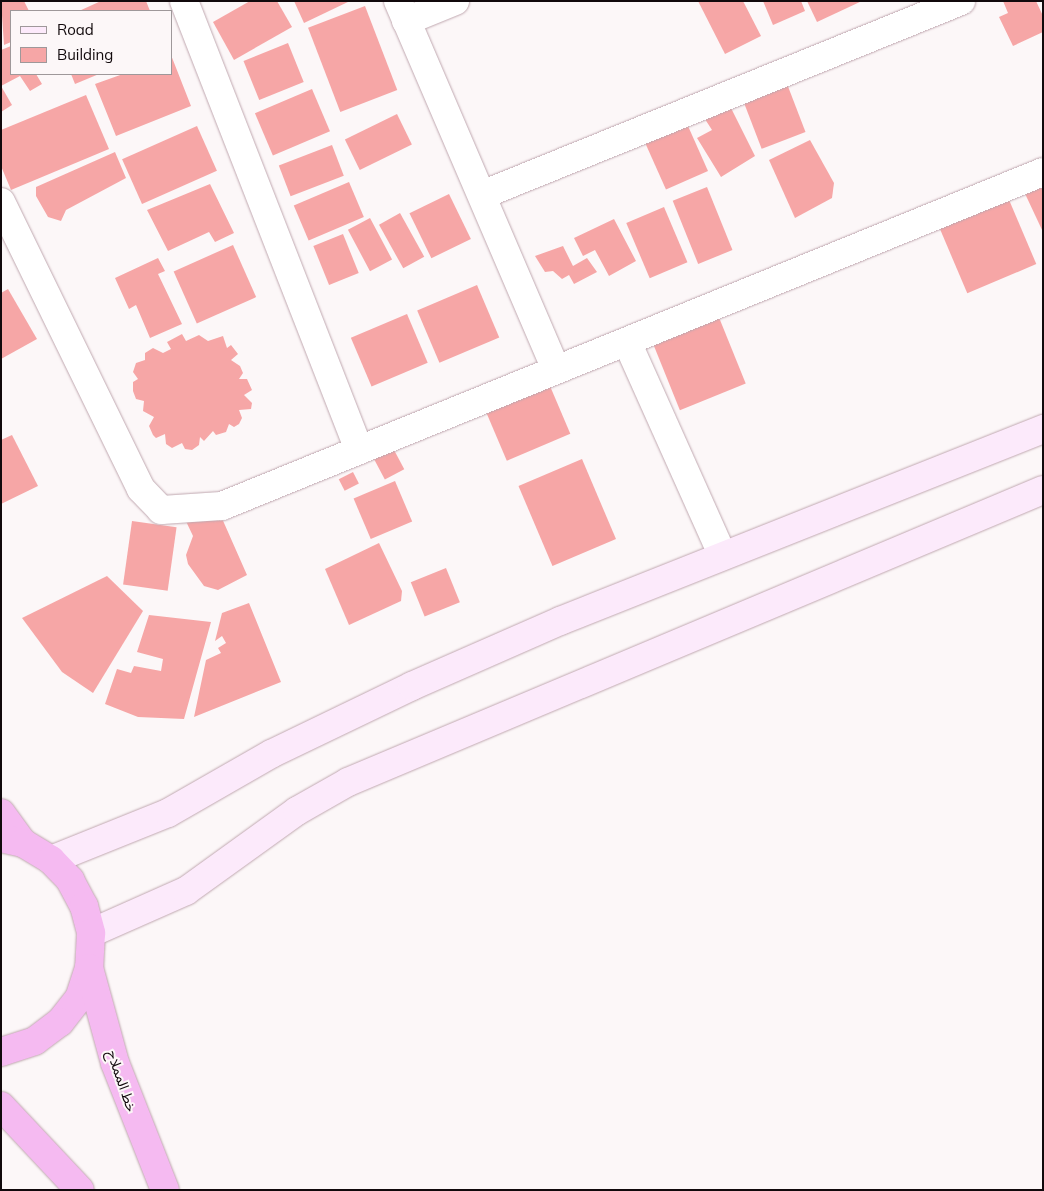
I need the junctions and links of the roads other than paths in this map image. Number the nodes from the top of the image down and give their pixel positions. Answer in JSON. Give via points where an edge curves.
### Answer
{"nodes":[{"id":1,"x":184,"y":1,"type":"edge"},
{"id":2,"x":455,"y":1,"type":"edge"},
{"id":3,"x":961,"y":1,"type":"edge"},
{"id":4,"x":402,"y":11,"type":"edge"},
{"id":5,"x":1043,"y":172,"type":"edge"},
{"id":6,"x":482,"y":195,"type":"junction"},
{"id":7,"x":1,"y":202,"type":"edge"},
{"id":8,"x":628,"y":344,"type":"junction"},
{"id":9,"x":556,"y":370,"type":"junction"},
{"id":10,"x":1043,"y":429,"type":"edge"},
{"id":11,"x":359,"y":450,"type":"junction"},
{"id":12,"x":1043,"y":490,"type":"edge"},
{"id":13,"x":723,"y":556,"type":"junction"},
{"id":14,"x":1,"y":813,"type":"edge"},
{"id":15,"x":12,"y":841,"type":"edge"},
{"id":16,"x":50,"y":860,"type":"junction"},
{"id":17,"x":91,"y":933,"type":"junction"},
{"id":18,"x":89,"y":968,"type":"junction"},
{"id":19,"x":1,"y":1052,"type":"edge"},
{"id":20,"x":1,"y":1106,"type":"edge"},
{"id":21,"x":80,"y":1190,"type":"edge"},
{"id":22,"x":165,"y":1190,"type":"edge"}],
"edges":[{"from":1,"to":11,"type":"street"},
{"from":2,"to":4,"type":"street"},
{"from":3,"to":6,"type":"street"},
{"from":4,"to":6,"type":"street"},
{"from":5,"to":8,"type":"street"},
{"from":6,"to":9,"type":"street"},
{"from":7,"to":11,"type":"street","via":[[141,489],[161,510],[222,506]]},
{"from":8,"to":9,"type":"street"},
{"from":8,"to":13,"type":"street"},
{"from":9,"to":11,"type":"street"},
{"from":10,"to":13,"type":"main road"},
{"from":12,"to":17,"type":"main road","via":[[746,612],[348,782],[297,811],[186,891]]},
{"from":13,"to":16,"type":"main road","via":[[412,686],[271,754],[168,814]]},
{"from":14,"to":15,"type":"highway"},
{"from":15,"to":16,"type":"highway"},
{"from":16,"to":17,"type":"highway","via":[[70,880],[84,906]]},
{"from":17,"to":18,"type":"highway"},
{"from":18,"to":19,"type":"highway","via":[[79,998],[60,1022],[35,1041]]},
{"from":18,"to":22,"type":"highway","name":"خط المملاح","via":[[115,1063],[155,1173]]},
{"from":20,"to":21,"type":"highway"}]}
